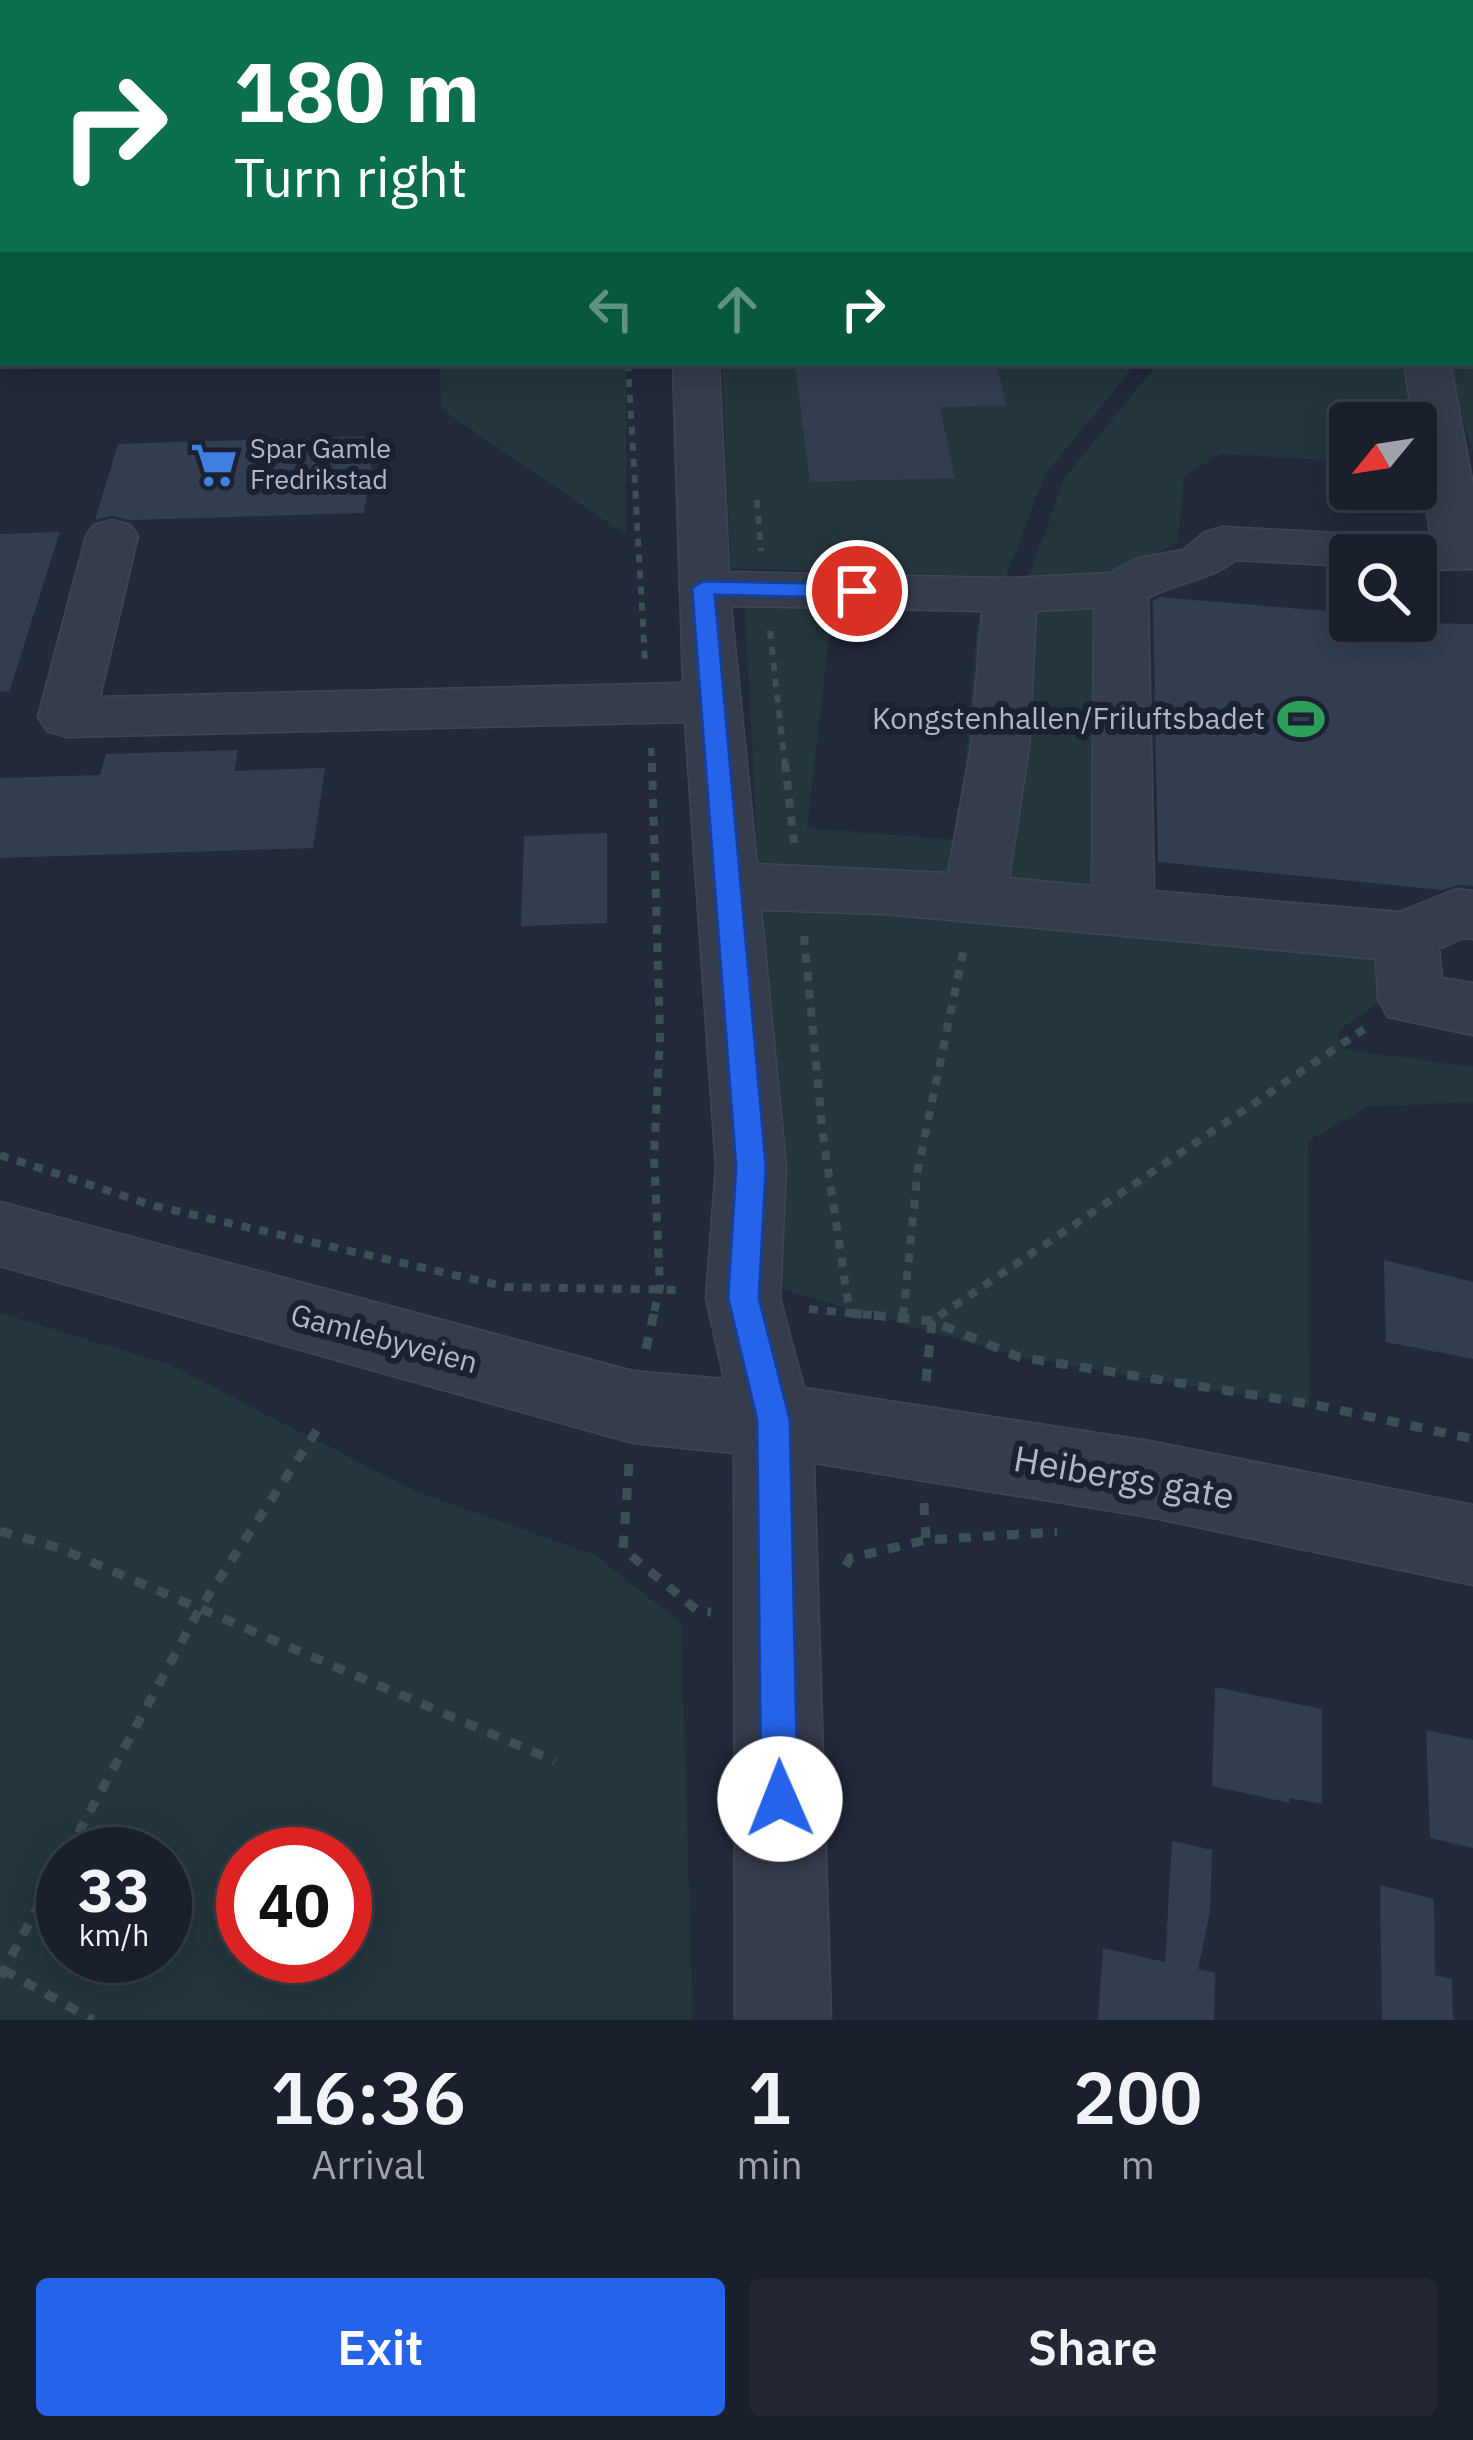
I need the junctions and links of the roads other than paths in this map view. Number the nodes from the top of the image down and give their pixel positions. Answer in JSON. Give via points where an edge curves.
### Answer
{"nodes":[{"id":1,"x":696,"y":366,"type":"edge"},
{"id":2,"x":1428,"y":366,"type":"edge"},
{"id":3,"x":112,"y":536,"type":"dead end"},
{"id":4,"x":703,"y":588,"type":"junction"},
{"id":5,"x":1120,"y":590,"type":"junction"},
{"id":6,"x":1010,"y":595,"type":"junction"},
{"id":7,"x":712,"y":701,"type":"junction"},
{"id":8,"x":730,"y":886,"type":"junction"},
{"id":9,"x":974,"y":900,"type":"junction"},
{"id":10,"x":1473,"y":915,"type":"edge"},
{"id":11,"x":1123,"y":916,"type":"junction"},
{"id":12,"x":1430,"y":982,"type":"edge"},
{"id":13,"x":0,"y":1234,"type":"edge"},
{"id":14,"x":773,"y":1420,"type":"junction"},
{"id":15,"x":1473,"y":1545,"type":"edge"},
{"id":16,"x":783,"y":2020,"type":"edge"}],
"edges":[{"from":1,"to":4,"type":"street"},
{"from":2,"to":5,"type":"street","via":[[1460,556],[1223,543],[1198,564],[1157,570]]},
{"from":3,"to":7,"type":"street","via":[[67,717]]},
{"from":4,"to":6,"type":"street"},
{"from":4,"to":7,"type":"street"},
{"from":5,"to":6,"type":"street"},
{"from":5,"to":11,"type":"street"},
{"from":6,"to":9,"type":"street","via":[[1000,747]]},
{"from":7,"to":8,"type":"street"},
{"from":8,"to":9,"type":"street"},
{"from":8,"to":14,"type":"street","via":[[751,1167],[743,1298]]},
{"from":9,"to":11,"type":"street"},
{"from":10,"to":12,"type":"street","via":[[1457,914]]},
{"from":11,"to":12,"type":"street"},
{"from":13,"to":14,"type":"street","name":"Gamlebyveien","via":[[633,1407]]},
{"from":14,"to":15,"type":"street","name":"Heibergs gate","via":[[1149,1479]]},
{"from":14,"to":16,"type":"street"}]}
